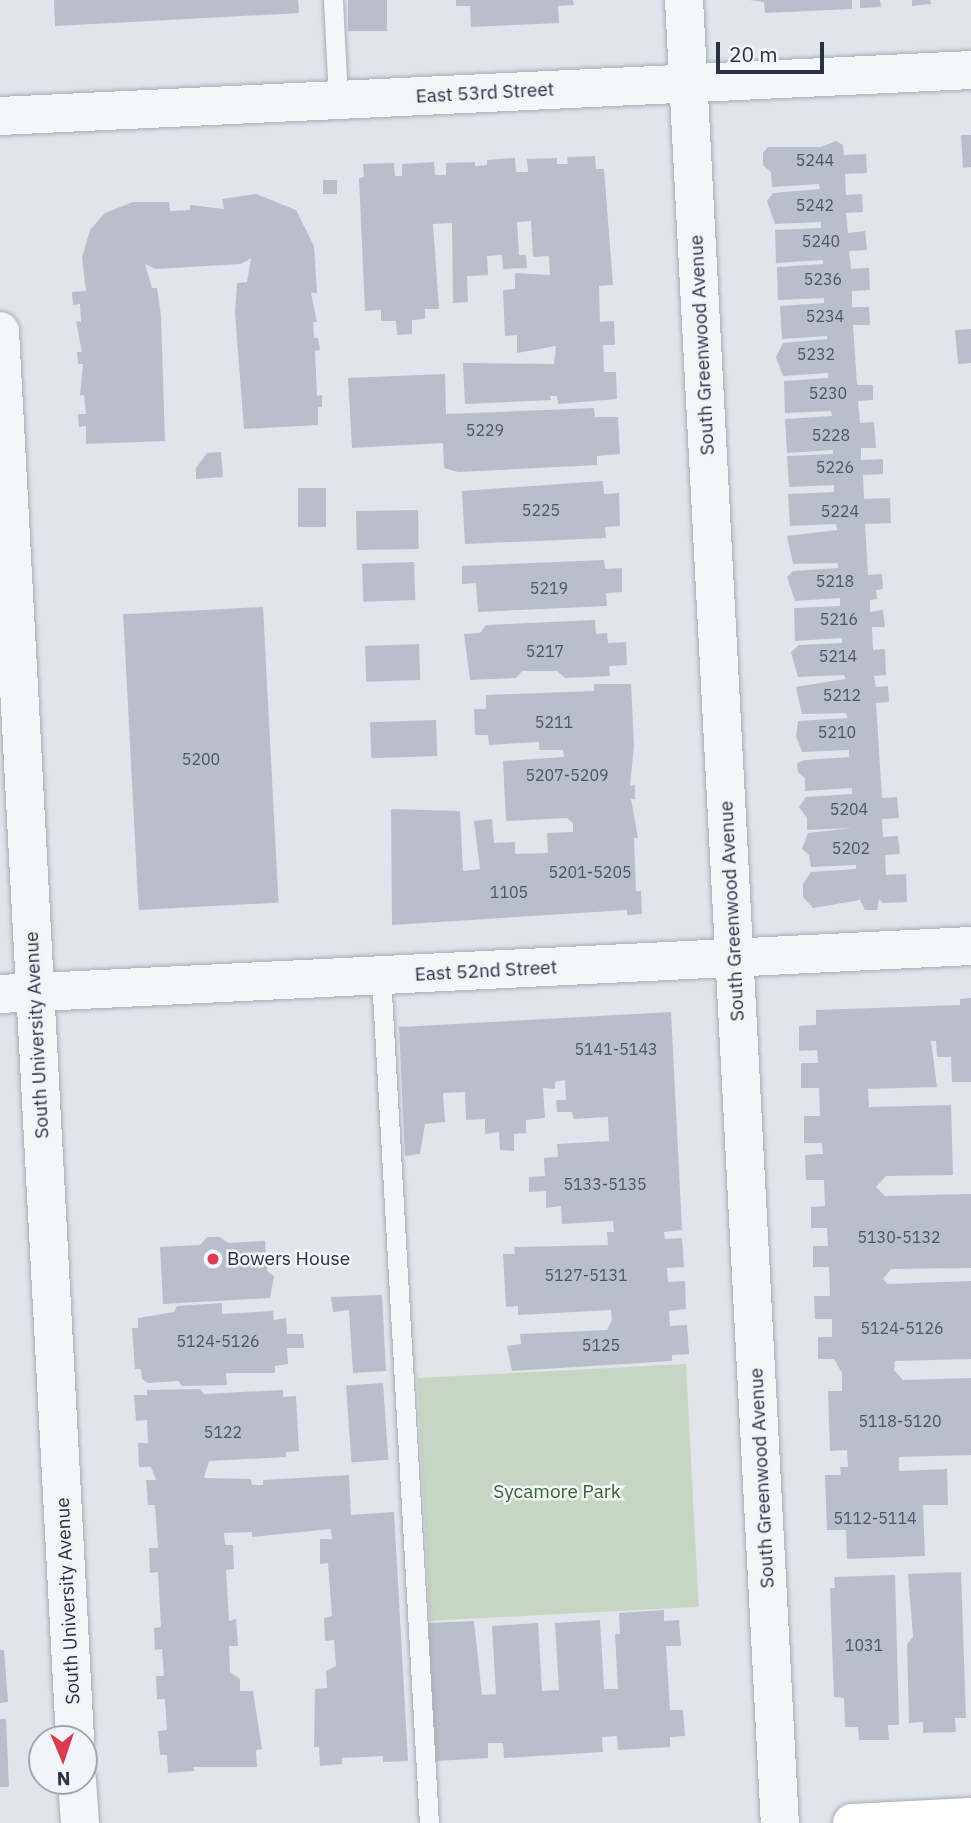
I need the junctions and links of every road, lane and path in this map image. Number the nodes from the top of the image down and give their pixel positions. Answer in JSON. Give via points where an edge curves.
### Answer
{"nodes":[{"id":1,"x":333,"y":0,"type":"edge"},
{"id":2,"x":684,"y":0,"type":"edge"},
{"id":3,"x":971,"y":70,"type":"edge"},
{"id":4,"x":688,"y":83,"type":"junction"},
{"id":5,"x":338,"y":100,"type":"junction"},
{"id":6,"x":0,"y":116,"type":"edge"},
{"id":7,"x":0,"y":331,"type":"edge"},
{"id":8,"x":971,"y":946,"type":"edge"},
{"id":9,"x":735,"y":958,"type":"junction"},
{"id":10,"x":381,"y":976,"type":"junction"},
{"id":11,"x":17,"y":994,"type":"edge"},
{"id":12,"x":74,"y":1725,"type":"edge"},
{"id":13,"x":79,"y":1795,"type":"edge"},
{"id":14,"x":971,"y":1817,"type":"edge"},
{"id":15,"x":80,"y":1823,"type":"edge"},
{"id":16,"x":429,"y":1823,"type":"edge"},
{"id":17,"x":780,"y":1823,"type":"edge"},
{"id":18,"x":852,"y":1823,"type":"edge"}],
"edges":[{"from":1,"to":5,"type":"lane"},
{"from":2,"to":4,"type":"street","name":"South Greenwood Avenue"},
{"from":3,"to":4,"type":"street","name":"East 53rd Street"},
{"from":4,"to":5,"type":"street","name":"East 53rd Street"},
{"from":4,"to":9,"type":"street","name":"South Greenwood Avenue"},
{"from":5,"to":6,"type":"street","name":"East 53rd Street"},
{"from":7,"to":11,"type":"street","name":"South University Avenue"},
{"from":8,"to":9,"type":"street","name":"East 52nd Street"},
{"from":9,"to":10,"type":"street","name":"East 52nd Street"},
{"from":9,"to":17,"type":"street","name":"South Greenwood Avenue"},
{"from":10,"to":11,"type":"street","name":"East 52nd Street"},
{"from":10,"to":16,"type":"lane"},
{"from":11,"to":12,"type":"street","name":"South University Avenue"},
{"from":13,"to":15,"type":"street"},
{"from":14,"to":18,"type":"main road"}]}
